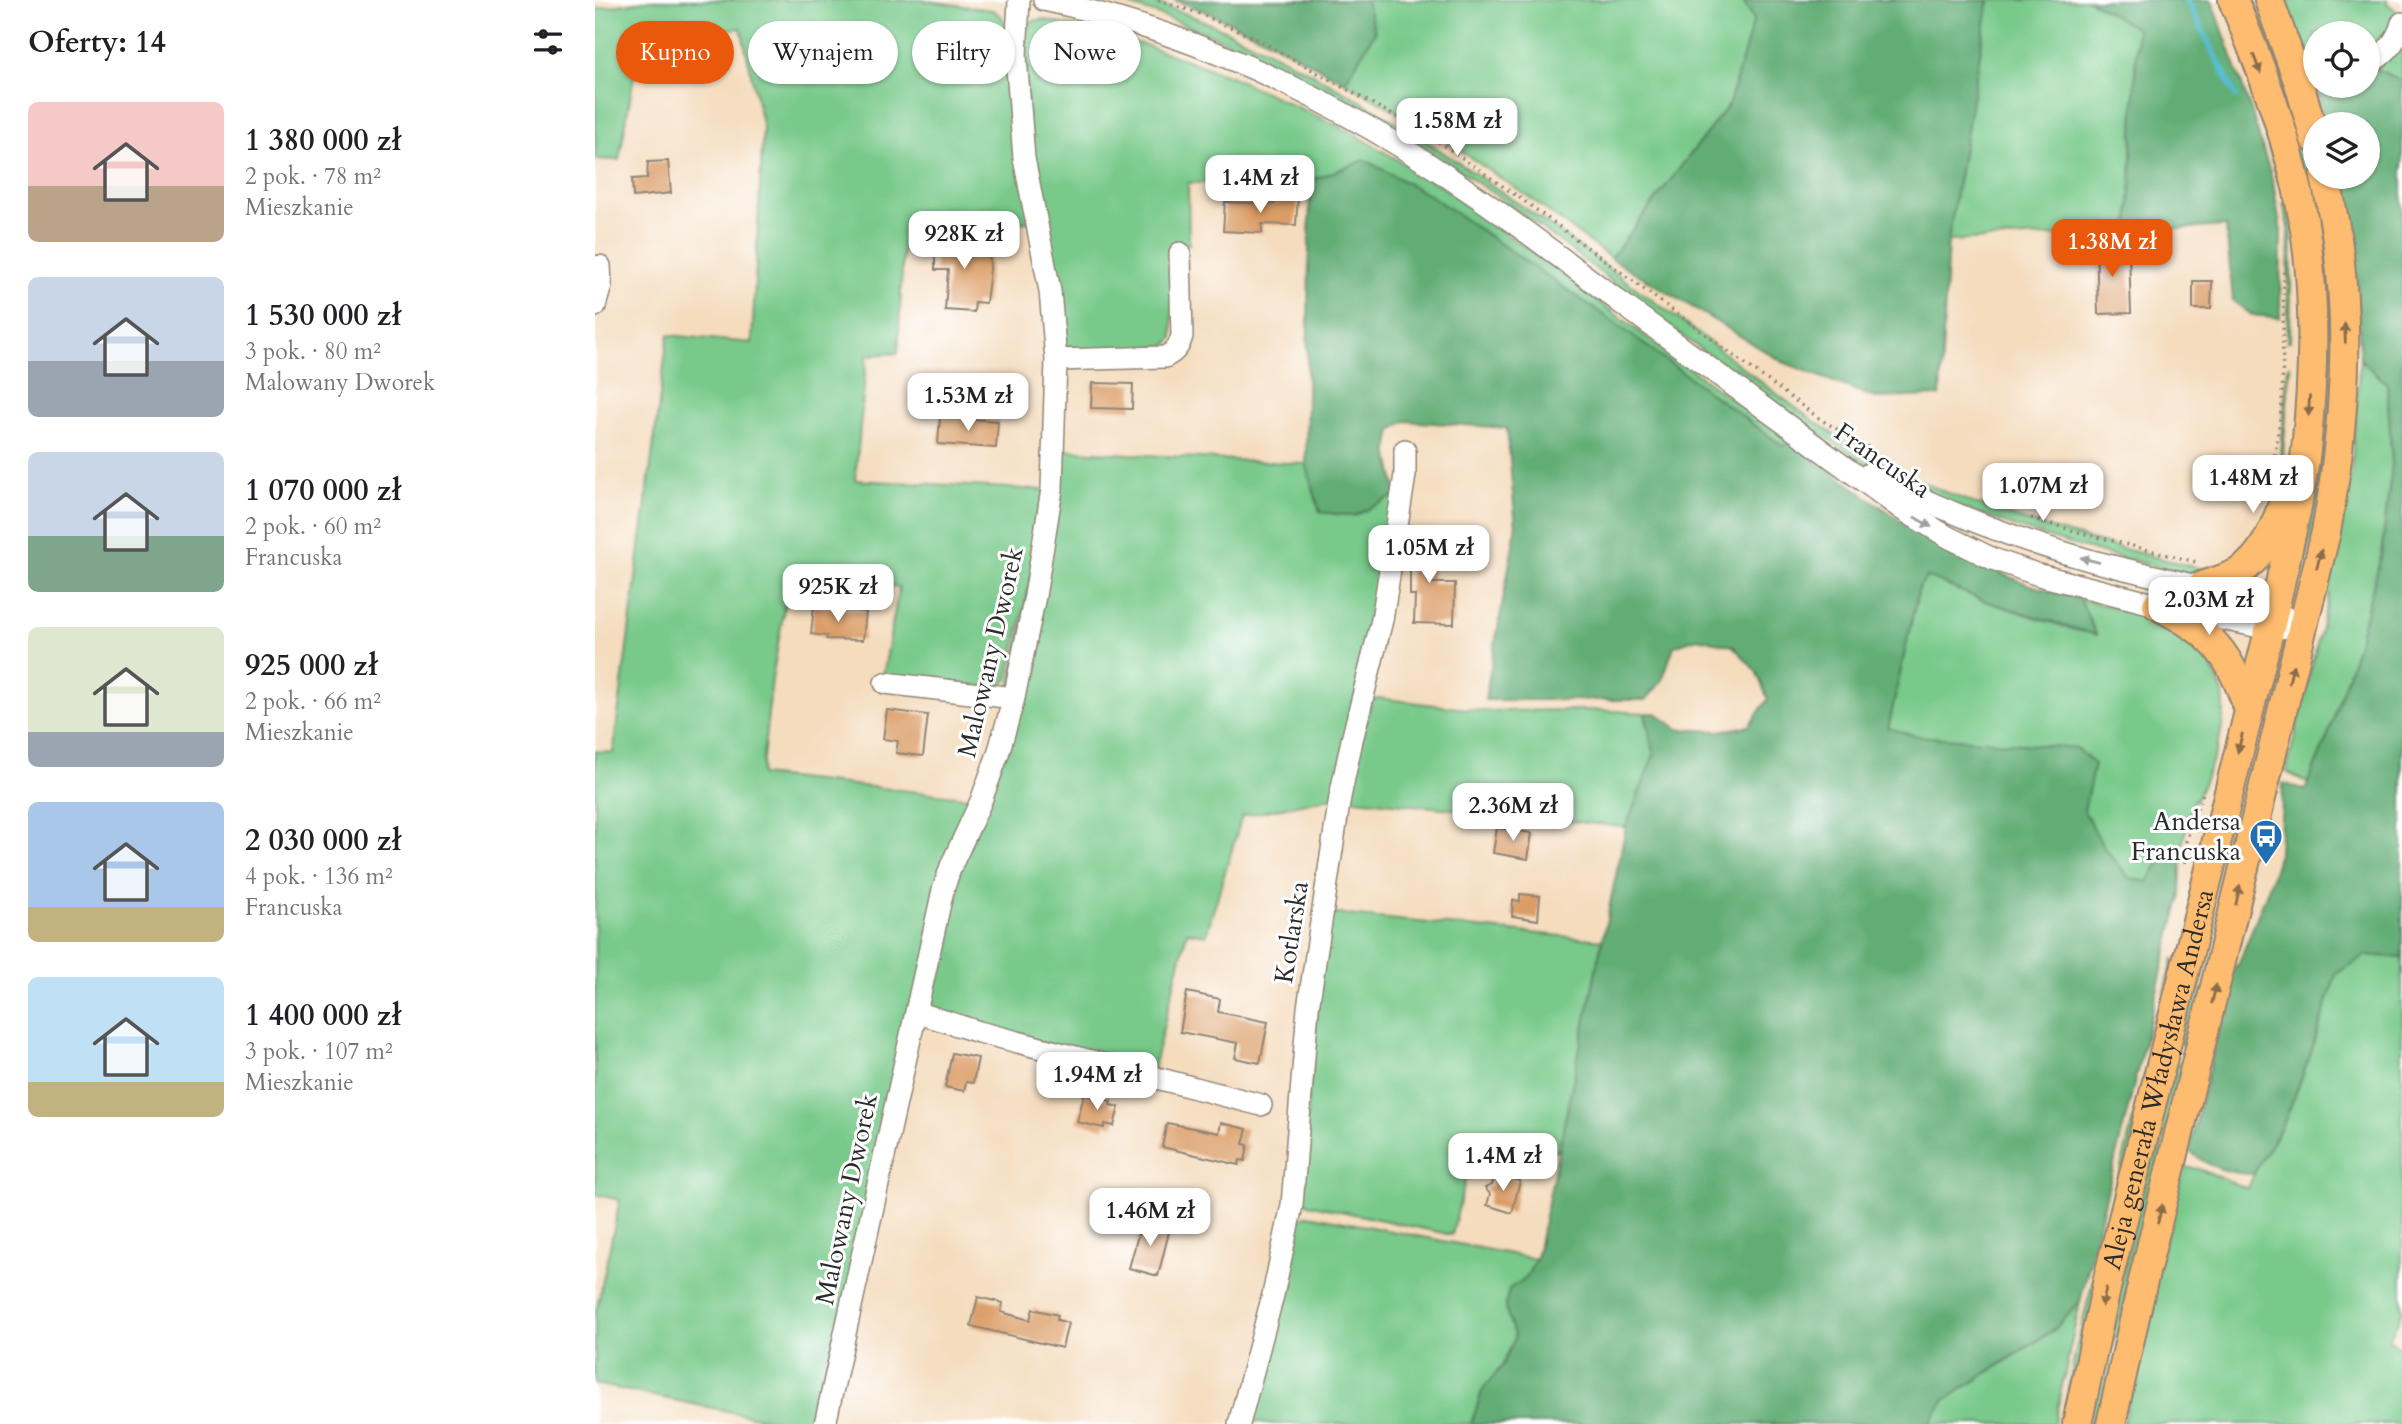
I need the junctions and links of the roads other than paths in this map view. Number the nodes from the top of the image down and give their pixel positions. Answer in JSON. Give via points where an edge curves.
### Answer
{"nodes":[{"id":1,"x":1019,"y":0,"type":"edge"},
{"id":2,"x":1044,"y":0,"type":"edge"},
{"id":3,"x":2232,"y":0,"type":"edge"},
{"id":4,"x":2269,"y":0,"type":"edge"},
{"id":5,"x":2402,"y":23,"type":"edge"},
{"id":6,"x":2380,"y":56,"type":"edge"},
{"id":7,"x":2303,"y":72,"type":"edge"},
{"id":8,"x":2328,"y":189,"type":"edge"},
{"id":9,"x":1180,"y":253,"type":"dead end"},
{"id":10,"x":600,"y":265,"type":"dead end"},
{"id":11,"x":595,"y":306,"type":"edge"},
{"id":12,"x":1056,"y":360,"type":"junction"},
{"id":13,"x":1807,"y":440,"type":"junction"},
{"id":14,"x":1405,"y":450,"type":"dead end"},
{"id":15,"x":2306,"y":451,"type":"junction"},
{"id":16,"x":2199,"y":574,"type":"junction"},
{"id":17,"x":2157,"y":605,"type":"junction"},
{"id":18,"x":2271,"y":620,"type":"junction"},
{"id":19,"x":2303,"y":625,"type":"junction"},
{"id":20,"x":885,"y":683,"type":"dead end"},
{"id":21,"x":1014,"y":698,"type":"junction"},
{"id":22,"x":2249,"y":710,"type":"junction"},
{"id":23,"x":916,"y":1012,"type":"junction"},
{"id":24,"x":2165,"y":1049,"type":"junction"},
{"id":25,"x":2198,"y":1058,"type":"junction"},
{"id":26,"x":1261,"y":1105,"type":"dead end"},
{"id":27,"x":825,"y":1424,"type":"edge"},
{"id":28,"x":1239,"y":1424,"type":"edge"},
{"id":29,"x":2077,"y":1424,"type":"edge"},
{"id":30,"x":2111,"y":1424,"type":"edge"}],
"edges":[{"from":1,"to":12,"type":"street","name":"Malowany Dworek","via":[[1016,56],[1024,158],[1050,291]]},
{"from":2,"to":13,"type":"street","name":"Francuska","via":[[1165,33],[1252,68],[1360,123],[1476,196]]},
{"from":3,"to":15,"type":"main road","name":"Aleja generała Władysława Andersa","one_way":true,"via":[[2273,106],[2303,216],[2312,320]]},
{"from":4,"to":7,"type":"main road"},
{"from":5,"to":6,"type":"street","via":[[2395,40]]},
{"from":19,"to":8,"type":"main road","name":"Aleja generała Władysława Andersa","one_way":true,"via":[[2335,484],[2346,362],[2344,287]]},
{"from":9,"to":12,"type":"street","via":[[1182,336],[1172,353]]},
{"from":10,"to":11,"type":"street"},
{"from":12,"to":21,"type":"street","name":"Malowany Dworek","via":[[1052,489]]},
{"from":16,"to":13,"type":"street","name":"Francuska","one_way":true,"via":[[2089,560],[1996,530],[1899,488]]},
{"from":13,"to":17,"type":"street","name":"Francuska","one_way":true,"via":[[1903,510],[1993,559]]},
{"from":14,"to":28,"type":"street","name":"Kotlarska","via":[[1382,620],[1340,797],[1308,1008],[1292,1205]]},
{"from":15,"to":16,"type":"main road","via":[[2263,549],[2239,572]]},
{"from":15,"to":18,"type":"main road","name":"Aleja generała Władysława Andersa"},
{"from":16,"to":18,"type":"street","name":"Francuska"},
{"from":17,"to":18,"type":"street","name":"Francuska"},
{"from":17,"to":22,"type":"main road","via":[[2187,620],[2219,646]]},
{"from":18,"to":19,"type":"street","name":"Francuska"},
{"from":18,"to":22,"type":"main road","name":"Aleja generała Władysława Andersa"},
{"from":25,"to":19,"type":"main road","name":"Aleja generała Władysława Andersa","one_way":true},
{"from":20,"to":21,"type":"street"},
{"from":21,"to":23,"type":"street","name":"Malowany Dworek","via":[[981,801],[943,890]]},
{"from":22,"to":24,"type":"main road","name":"Aleja generała Władysława Andersa","one_way":true},
{"from":23,"to":26,"type":"street"},
{"from":23,"to":27,"type":"street","name":"Malowany Dworek"},
{"from":24,"to":25,"type":"main road"},
{"from":24,"to":29,"type":"main road","name":"Aleja generała Władysława Andersa","one_way":true},
{"from":30,"to":25,"type":"main road","name":"Aleja generała Władysława Andersa","one_way":true}]}
